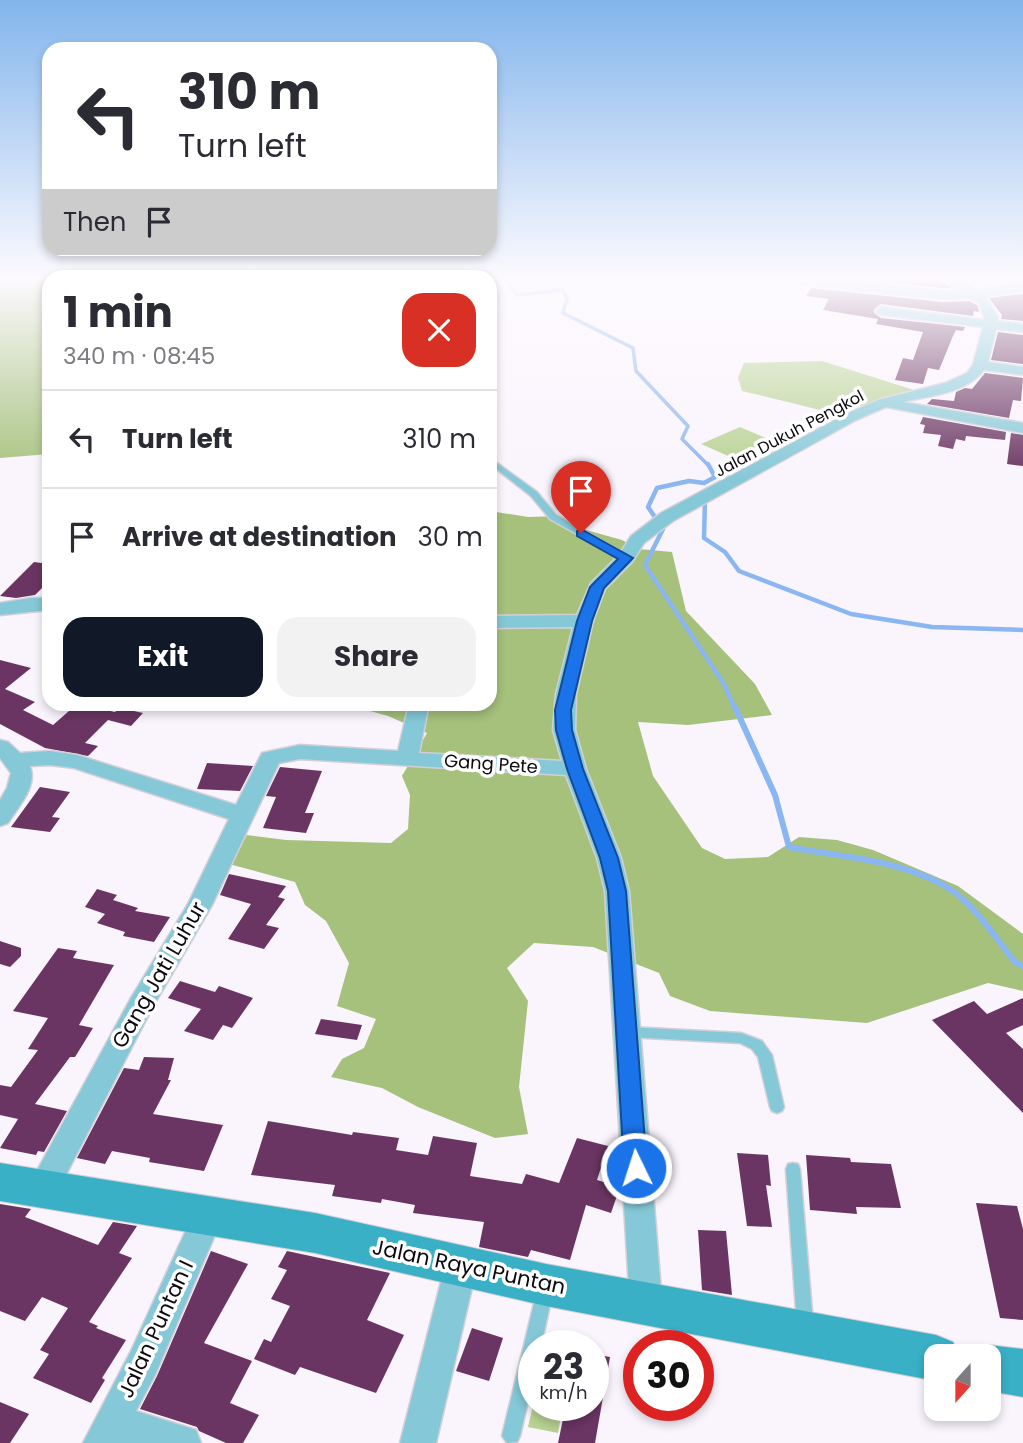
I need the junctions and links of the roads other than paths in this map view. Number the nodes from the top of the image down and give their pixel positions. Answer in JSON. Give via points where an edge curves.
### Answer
{"nodes":[{"id":1,"x":985,"y":345,"type":"edge"},
{"id":2,"x":980,"y":365,"type":"junction"},
{"id":3,"x":1023,"y":371,"type":"edge"},
{"id":4,"x":883,"y":403,"type":"junction"},
{"id":5,"x":1023,"y":428,"type":"edge"},
{"id":6,"x":497,"y":465,"type":"edge"},
{"id":7,"x":626,"y":558,"type":"junction"},
{"id":8,"x":42,"y":604,"type":"edge"},
{"id":9,"x":0,"y":610,"type":"edge"},
{"id":10,"x":584,"y":621,"type":"junction"},
{"id":11,"x":497,"y":622,"type":"edge"},
{"id":12,"x":417,"y":711,"type":"edge"},
{"id":13,"x":8,"y":753,"type":"edge"},
{"id":14,"x":270,"y":758,"type":"joint"},
{"id":15,"x":407,"y":758,"type":"junction"},
{"id":16,"x":575,"y":769,"type":"junction"},
{"id":17,"x":243,"y":816,"type":"junction"},
{"id":18,"x":0,"y":818,"type":"edge"},
{"id":19,"x":626,"y":1032,"type":"junction"},
{"id":20,"x":777,"y":1107,"type":"dead end"},
{"id":21,"x":793,"y":1169,"type":"dead end"},
{"id":22,"x":0,"y":1182,"type":"edge"},
{"id":23,"x":43,"y":1189,"type":"junction"},
{"id":24,"x":209,"y":1214,"type":"junction"},
{"id":25,"x":461,"y":1266,"type":"junction"},
{"id":26,"x":546,"y":1285,"type":"junction"},
{"id":27,"x":646,"y":1304,"type":"junction"},
{"id":28,"x":806,"y":1334,"type":"junction"},
{"id":29,"x":924,"y":1356,"type":"edge"},
{"id":30,"x":1001,"y":1370,"type":"edge"},
{"id":31,"x":1023,"y":1373,"type":"edge"},
{"id":32,"x":106,"y":1432,"type":"edge"},
{"id":33,"x":511,"y":1436,"type":"dead end"},
{"id":34,"x":183,"y":1443,"type":"edge"},
{"id":35,"x":418,"y":1443,"type":"edge"}],
"edges":[{"from":1,"to":2,"type":"street"},
{"from":2,"to":3,"type":"street"},
{"from":2,"to":4,"type":"street","name":"Jalan Dukuh Pengkol","via":[[960,383]]},
{"from":4,"to":5,"type":"street"},
{"from":4,"to":7,"type":"street","name":"Jalan Dukuh Pengkol","via":[[661,522],[638,540]]},
{"from":6,"to":7,"type":"lane","via":[[534,494],[553,517]]},
{"from":7,"to":10,"type":"street","name":"Jalan Dukuh Pengkol","via":[[597,587]]},
{"from":8,"to":9,"type":"street"},
{"from":10,"to":11,"type":"street"},
{"from":10,"to":16,"type":"street","name":"Jalan Dukuh Pengkol","via":[[563,710]]},
{"from":12,"to":15,"type":"street"},
{"from":13,"to":17,"type":"street","via":[[77,762]]},
{"from":13,"to":18,"type":"street","via":[[22,768],[23,777]]},
{"from":14,"to":15,"type":"street","name":"Gang Pete","via":[[300,752]]},
{"from":14,"to":17,"type":"street","name":"Gang Jati Luhur"},
{"from":15,"to":16,"type":"street","name":"Gang Pete"},
{"from":16,"to":19,"type":"street","name":"Jalan Dukuh Pengkol","via":[[617,891]]},
{"from":17,"to":23,"type":"street","name":"Gang Jati Luhur","via":[[200,905],[140,1005]]},
{"from":19,"to":20,"type":"lane","via":[[741,1038],[757,1045],[765,1055]]},
{"from":19,"to":27,"type":"street","name":"Jalan Dukuh Pengkol"},
{"from":21,"to":28,"type":"lane"},
{"from":22,"to":23,"type":"main road","name":"Jalan Raya Puntan"},
{"from":23,"to":24,"type":"main road","name":"Jalan Raya Puntan"},
{"from":24,"to":25,"type":"main road","name":"Jalan Raya Puntan"},
{"from":24,"to":32,"type":"street","name":"Jalan Puntan I","via":[[143,1363]]},
{"from":25,"to":26,"type":"main road","name":"Jalan Raya Puntan"},
{"from":25,"to":35,"type":"street"},
{"from":26,"to":27,"type":"main road","name":"Jalan Raya Puntan"},
{"from":26,"to":33,"type":"lane"},
{"from":27,"to":28,"type":"main road","name":"Jalan Raya Puntan"},
{"from":28,"to":29,"type":"main road","name":"Jalan Raya Puntan"},
{"from":30,"to":31,"type":"main road"},
{"from":32,"to":34,"type":"street"}]}
